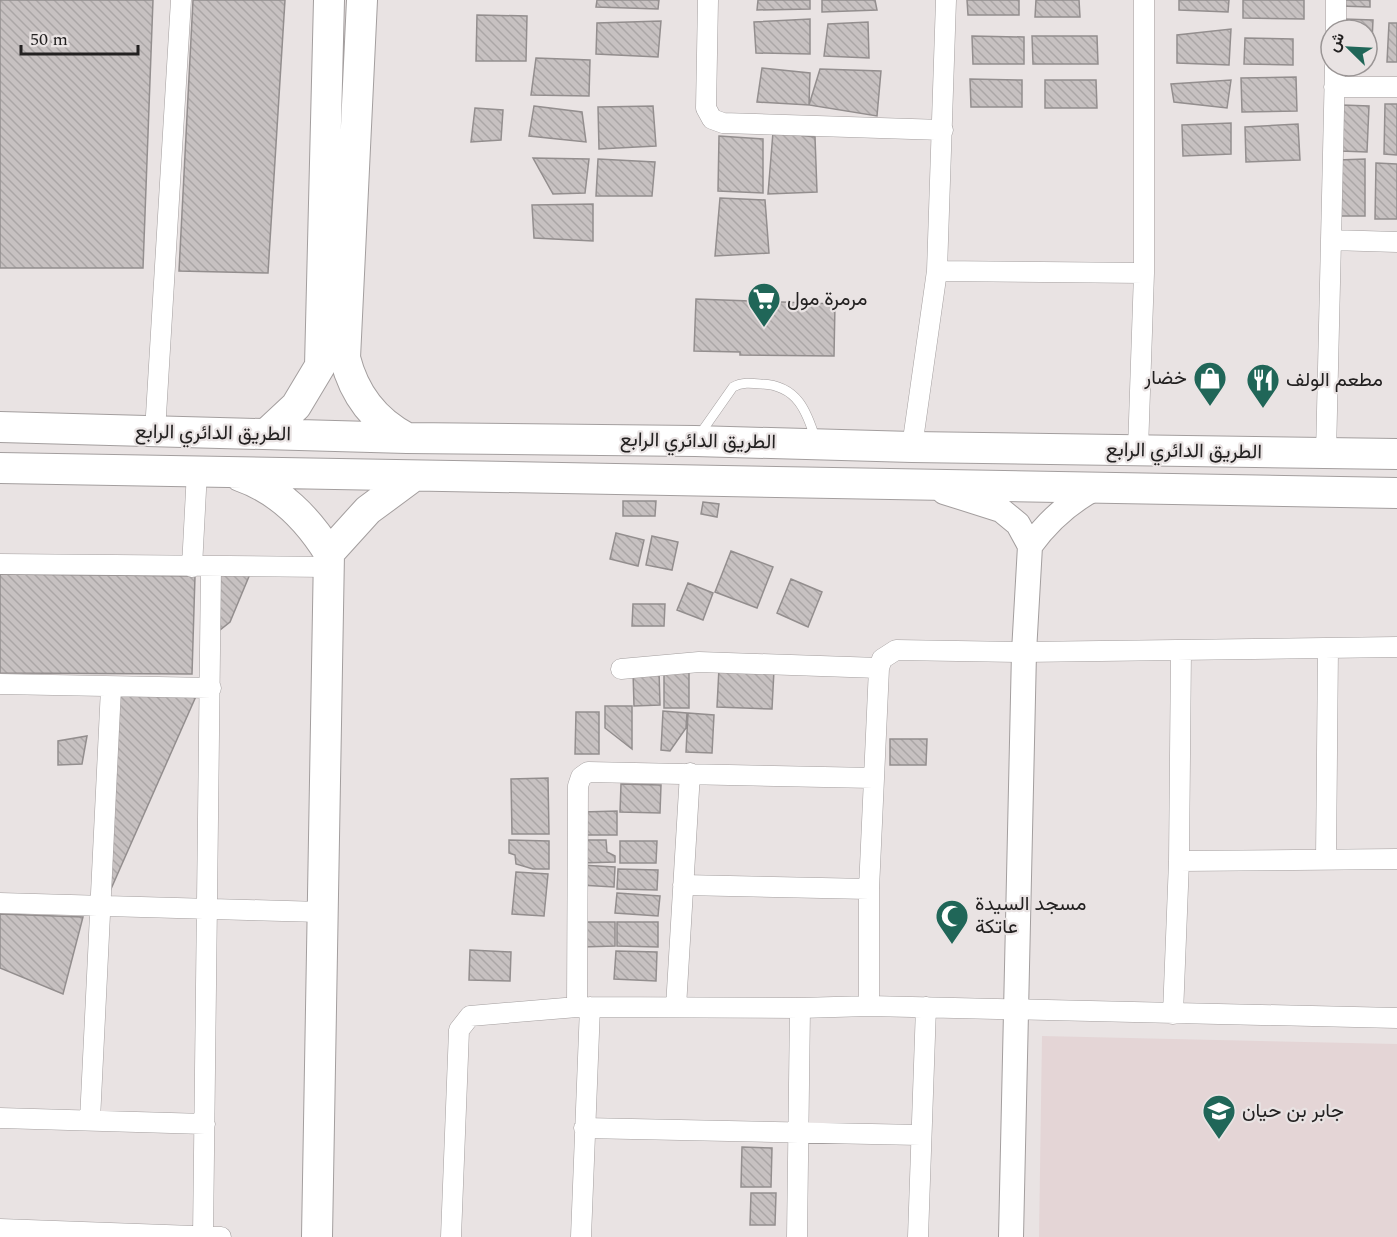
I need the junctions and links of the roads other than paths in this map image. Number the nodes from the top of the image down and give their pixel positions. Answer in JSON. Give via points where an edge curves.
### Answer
{"nodes":[{"id":1,"x":181,"y":0,"type":"edge"},
{"id":2,"x":329,"y":0,"type":"edge"},
{"id":3,"x":362,"y":0,"type":"edge"},
{"id":4,"x":708,"y":0,"type":"edge"},
{"id":5,"x":946,"y":0,"type":"edge"},
{"id":6,"x":1144,"y":0,"type":"edge"},
{"id":7,"x":1336,"y":0,"type":"edge"},
{"id":8,"x":1336,"y":18,"type":"edge"},
{"id":9,"x":1334,"y":78,"type":"edge"},
{"id":10,"x":1334,"y":87,"type":"junction"},
{"id":11,"x":1397,"y":87,"type":"edge"},
{"id":12,"x":943,"y":130,"type":"junction"},
{"id":13,"x":1331,"y":240,"type":"junction"},
{"id":14,"x":1397,"y":242,"type":"edge"},
{"id":15,"x":937,"y":271,"type":"junction"},
{"id":16,"x":1144,"y":273,"type":"junction"},
{"id":17,"x":0,"y":427,"type":"edge"},
{"id":18,"x":155,"y":432,"type":"junction"},
{"id":19,"x":266,"y":434,"type":"junction"},
{"id":20,"x":407,"y":438,"type":"junction"},
{"id":21,"x":695,"y":441,"type":"junction"},
{"id":22,"x":816,"y":444,"type":"junction"},
{"id":23,"x":912,"y":447,"type":"junction"},
{"id":24,"x":1129,"y":450,"type":"junction"},
{"id":25,"x":1213,"y":451,"type":"junction"},
{"id":26,"x":1326,"y":454,"type":"junction"},
{"id":27,"x":1397,"y":454,"type":"edge"},
{"id":28,"x":0,"y":468,"type":"edge"},
{"id":29,"x":197,"y":471,"type":"junction"},
{"id":30,"x":226,"y":471,"type":"junction"},
{"id":31,"x":414,"y":476,"type":"junction"},
{"id":32,"x":923,"y":486,"type":"junction"},
{"id":33,"x":1108,"y":490,"type":"junction"},
{"id":34,"x":1211,"y":491,"type":"junction"},
{"id":35,"x":1397,"y":493,"type":"edge"},
{"id":36,"x":1030,"y":546,"type":"junction"},
{"id":37,"x":329,"y":560,"type":"junction"},
{"id":38,"x":0,"y":564,"type":"edge"},
{"id":39,"x":202,"y":567,"type":"junction"},
{"id":40,"x":1397,"y":646,"type":"edge"},
{"id":41,"x":1328,"y":648,"type":"junction"},
{"id":42,"x":1180,"y":650,"type":"junction"},
{"id":43,"x":1024,"y":652,"type":"junction"},
{"id":44,"x":879,"y":668,"type":"junction"},
{"id":45,"x":621,"y":669,"type":"dead end"},
{"id":46,"x":0,"y":684,"type":"edge"},
{"id":47,"x":111,"y":688,"type":"junction"},
{"id":48,"x":212,"y":688,"type":"junction"},
{"id":49,"x":690,"y":773,"type":"junction"},
{"id":50,"x":873,"y":778,"type":"junction"},
{"id":51,"x":1326,"y":859,"type":"junction"},
{"id":52,"x":1397,"y":859,"type":"edge"},
{"id":53,"x":1179,"y":861,"type":"junction"},
{"id":54,"x":683,"y":885,"type":"junction"},
{"id":55,"x":869,"y":889,"type":"junction"},
{"id":56,"x":0,"y":903,"type":"edge"},
{"id":57,"x":100,"y":907,"type":"junction"},
{"id":58,"x":208,"y":909,"type":"junction"},
{"id":59,"x":321,"y":912,"type":"junction"},
{"id":60,"x":676,"y":1006,"type":"junction"},
{"id":61,"x":869,"y":1006,"type":"junction"},
{"id":62,"x":583,"y":1007,"type":"junction"},
{"id":63,"x":926,"y":1007,"type":"junction"},
{"id":64,"x":800,"y":1008,"type":"junction"},
{"id":65,"x":1016,"y":1009,"type":"junction"},
{"id":66,"x":1173,"y":1014,"type":"junction"},
{"id":67,"x":1397,"y":1018,"type":"edge"},
{"id":68,"x":0,"y":1118,"type":"edge"},
{"id":69,"x":90,"y":1120,"type":"junction"},
{"id":70,"x":205,"y":1124,"type":"junction"},
{"id":71,"x":584,"y":1128,"type":"junction"},
{"id":72,"x":799,"y":1133,"type":"junction"},
{"id":73,"x":920,"y":1135,"type":"junction"},
{"id":74,"x":0,"y":1229,"type":"edge"},
{"id":75,"x":203,"y":1237,"type":"edge"},
{"id":76,"x":221,"y":1237,"type":"edge"},
{"id":77,"x":317,"y":1237,"type":"edge"},
{"id":78,"x":451,"y":1237,"type":"edge"},
{"id":79,"x":581,"y":1237,"type":"edge"},
{"id":80,"x":797,"y":1237,"type":"edge"},
{"id":81,"x":918,"y":1237,"type":"edge"},
{"id":82,"x":1011,"y":1237,"type":"edge"}],
"edges":[{"from":1,"to":18,"type":"street"},
{"from":2,"to":19,"type":"main road","via":[[320,366],[296,406]]},
{"from":3,"to":20,"type":"main road","via":[[345,358],[352,383],[366,406],[384,424]]},
{"from":4,"to":12,"type":"street","via":[[706,108],[712,119],[723,123]]},
{"from":5,"to":12,"type":"street"},
{"from":6,"to":16,"type":"street"},
{"from":7,"to":8,"type":"street"},
{"from":9,"to":10,"type":"street"},
{"from":10,"to":11,"type":"street"},
{"from":10,"to":13,"type":"street"},
{"from":12,"to":15,"type":"street"},
{"from":13,"to":14,"type":"street"},
{"from":13,"to":26,"type":"street"},
{"from":15,"to":16,"type":"street"},
{"from":15,"to":23,"type":"street"},
{"from":16,"to":24,"type":"street"},
{"from":17,"to":18,"type":"main road","name":"الطريق الدائري الرابع"},
{"from":18,"to":19,"type":"main road","name":"الطريق الدائري الرابع"},
{"from":19,"to":20,"type":"main road","name":"الطريق الدائري الرابع"},
{"from":20,"to":21,"type":"main road","name":"الطريق الدائري الرابع"},
{"from":21,"to":22,"type":"main road","name":"الطريق الدائري الرابع"},
{"from":21,"to":22,"type":"lane","via":[[733,387],[740,383],[772,384],[794,394],[809,418]]},
{"from":22,"to":23,"type":"main road","name":"الطريق الدائري الرابع"},
{"from":23,"to":24,"type":"main road","name":"الطريق الدائري الرابع"},
{"from":24,"to":25,"type":"main road","name":"الطريق الدائري الرابع"},
{"from":24,"to":33,"type":"main road","via":[[1128,470]]},
{"from":25,"to":26,"type":"main road","name":"الطريق الدائري الرابع"},
{"from":25,"to":34,"type":"main road","via":[[1203,472]]},
{"from":26,"to":27,"type":"main road","name":"الطريق الدائري الرابع"},
{"from":28,"to":29,"type":"main road","name":"الطريق الدائري الرابع"},
{"from":29,"to":30,"type":"main road","name":"الطريق الدائري الرابع"},
{"from":29,"to":39,"type":"street"},
{"from":30,"to":31,"type":"main road","name":"الطريق الدائري الرابع"},
{"from":30,"to":37,"type":"main road","via":[[286,501],[303,517]]},
{"from":31,"to":32,"type":"main road","name":"الطريق الدائري الرابع"},
{"from":31,"to":37,"type":"main road","via":[[368,510]]},
{"from":32,"to":33,"type":"main road","name":"الطريق الدائري الرابع"},
{"from":32,"to":36,"type":"street","via":[[1000,510],[1018,525]]},
{"from":33,"to":34,"type":"main road","name":"الطريق الدائري الرابع"},
{"from":33,"to":36,"type":"street","via":[[1052,519]]},
{"from":34,"to":35,"type":"main road","name":"الطريق الدائري الرابع"},
{"from":36,"to":43,"type":"street"},
{"from":37,"to":39,"type":"street"},
{"from":37,"to":59,"type":"main road"},
{"from":38,"to":39,"type":"street"},
{"from":39,"to":48,"type":"street"},
{"from":40,"to":41,"type":"street"},
{"from":41,"to":42,"type":"street"},
{"from":41,"to":51,"type":"street"},
{"from":42,"to":43,"type":"street"},
{"from":42,"to":53,"type":"street"},
{"from":43,"to":44,"type":"street","via":[[896,650],[882,659]]},
{"from":43,"to":65,"type":"street"},
{"from":44,"to":45,"type":"street","via":[[699,662]]},
{"from":44,"to":50,"type":"street"},
{"from":46,"to":47,"type":"street"},
{"from":47,"to":48,"type":"street"},
{"from":47,"to":57,"type":"street"},
{"from":48,"to":58,"type":"street"},
{"from":49,"to":50,"type":"street"},
{"from":49,"to":54,"type":"street"},
{"from":49,"to":62,"type":"street","via":[[588,772],[581,777],[578,786]]},
{"from":50,"to":55,"type":"street"},
{"from":51,"to":52,"type":"street"},
{"from":51,"to":53,"type":"street"},
{"from":53,"to":66,"type":"street"},
{"from":54,"to":55,"type":"street"},
{"from":54,"to":60,"type":"street"},
{"from":55,"to":61,"type":"street"},
{"from":56,"to":57,"type":"street"},
{"from":57,"to":58,"type":"street"},
{"from":57,"to":69,"type":"street"},
{"from":58,"to":59,"type":"street"},
{"from":58,"to":70,"type":"street"},
{"from":59,"to":77,"type":"main road"},
{"from":60,"to":62,"type":"street"},
{"from":60,"to":64,"type":"street"},
{"from":61,"to":63,"type":"street"},
{"from":61,"to":64,"type":"street"},
{"from":62,"to":71,"type":"street"},
{"from":62,"to":78,"type":"street","via":[[470,1016],[459,1030]]},
{"from":63,"to":65,"type":"street"},
{"from":63,"to":73,"type":"street"},
{"from":64,"to":72,"type":"street"},
{"from":65,"to":66,"type":"street"},
{"from":65,"to":82,"type":"street"},
{"from":66,"to":67,"type":"street"},
{"from":68,"to":69,"type":"street"},
{"from":69,"to":70,"type":"street"},
{"from":70,"to":75,"type":"street"},
{"from":71,"to":72,"type":"street"},
{"from":71,"to":79,"type":"street"},
{"from":72,"to":73,"type":"street"},
{"from":72,"to":80,"type":"street"},
{"from":73,"to":81,"type":"street"},
{"from":74,"to":75,"type":"street"},
{"from":75,"to":76,"type":"street"}]}
